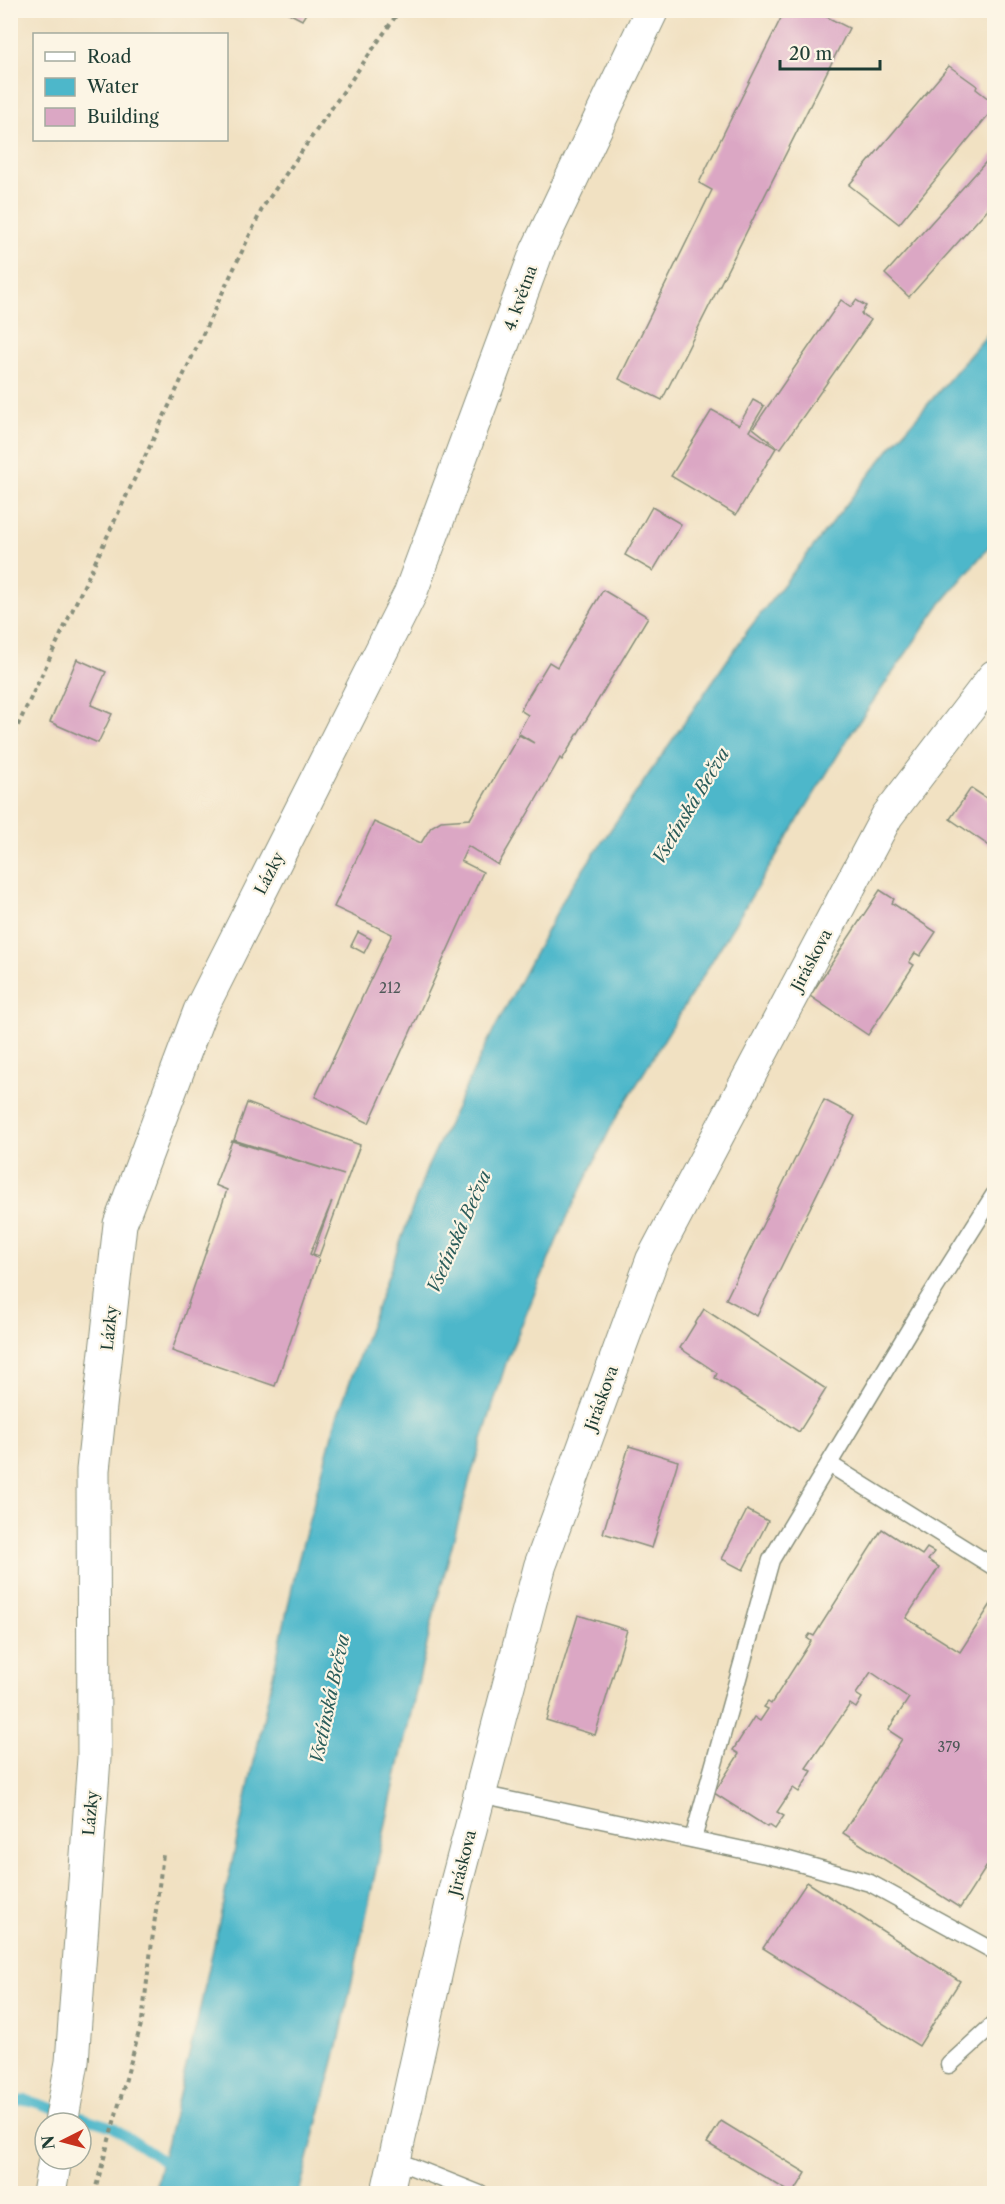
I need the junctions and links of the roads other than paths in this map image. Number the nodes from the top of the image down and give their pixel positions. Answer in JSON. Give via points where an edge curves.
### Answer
{"nodes":[{"id":1,"x":652,"y":10,"type":"edge"},
{"id":2,"x":410,"y":594,"type":"joint"},
{"id":3,"x":994,"y":676,"type":"edge"},
{"id":4,"x":994,"y":1195,"type":"edge"},
{"id":5,"x":829,"y":1464,"type":"junction"},
{"id":6,"x":994,"y":1567,"type":"edge"},
{"id":7,"x":480,"y":1794,"type":"junction"},
{"id":8,"x":693,"y":1839,"type":"junction"},
{"id":9,"x":994,"y":1951,"type":"edge"},
{"id":10,"x":994,"y":2024,"type":"edge"},
{"id":11,"x":949,"y":2065,"type":"dead end"},
{"id":12,"x":63,"y":2111,"type":"edge"},
{"id":13,"x":394,"y":2160,"type":"junction"},
{"id":14,"x":53,"y":2171,"type":"edge"},
{"id":15,"x":49,"y":2193,"type":"edge"},
{"id":16,"x":387,"y":2193,"type":"edge"},
{"id":17,"x":480,"y":2193,"type":"edge"}],
"edges":[{"from":1,"to":2,"type":"street","name":"4. května","via":[[537,251]]},
{"from":2,"to":12,"type":"street","name":"Lázky","via":[[200,1011],[120,1224],[93,1470],[94,1758],[72,2062]]},
{"from":3,"to":7,"type":"street","name":"Jiráskova","via":[[887,816],[652,1260],[540,1566]]},
{"from":4,"to":5,"type":"lane"},
{"from":5,"to":6,"type":"lane"},
{"from":5,"to":8,"type":"lane","via":[[771,1560]]},
{"from":7,"to":8,"type":"lane"},
{"from":7,"to":13,"type":"street","name":"Jiráskova"},
{"from":8,"to":9,"type":"lane","via":[[870,1883]]},
{"from":10,"to":11,"type":"lane"},
{"from":13,"to":16,"type":"street","name":"Jiráskova"},
{"from":13,"to":17,"type":"lane"},
{"from":14,"to":15,"type":"street"}]}
